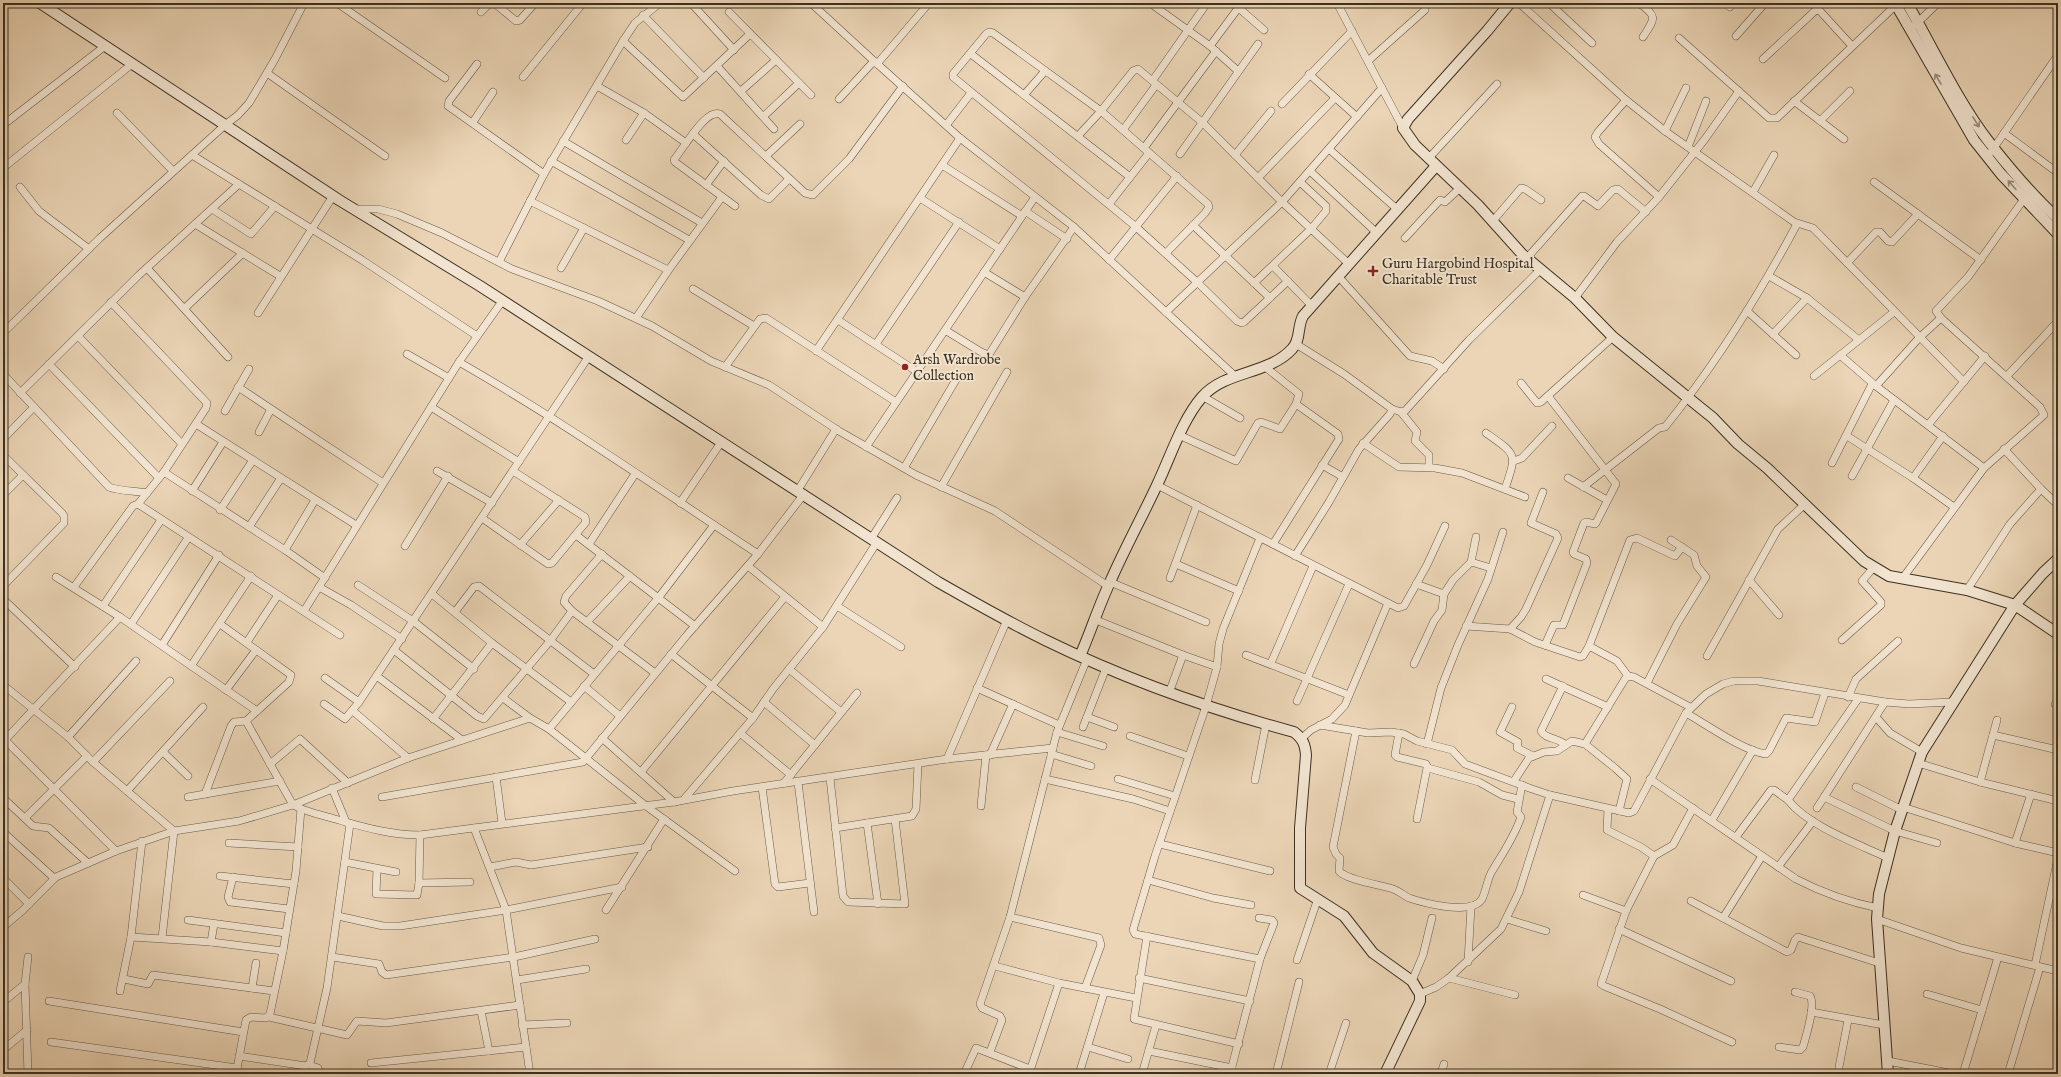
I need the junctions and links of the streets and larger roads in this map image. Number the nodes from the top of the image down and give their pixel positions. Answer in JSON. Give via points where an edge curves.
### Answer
{"nodes":[{"id":1,"x":8,"y":3,"type":"edge"},
{"id":2,"x":40,"y":3,"type":"edge"},
{"id":3,"x":304,"y":3,"type":"edge"},
{"id":4,"x":338,"y":3,"type":"edge"},
{"id":5,"x":490,"y":3,"type":"edge"},
{"id":6,"x":494,"y":3,"type":"edge"},
{"id":7,"x":534,"y":3,"type":"edge"},
{"id":8,"x":583,"y":3,"type":"edge"},
{"id":9,"x":660,"y":3,"type":"edge"},
{"id":10,"x":691,"y":3,"type":"edge"},
{"id":11,"x":812,"y":3,"type":"edge"},
{"id":12,"x":929,"y":3,"type":"edge"},
{"id":13,"x":1150,"y":3,"type":"edge"},
{"id":14,"x":1207,"y":3,"type":"edge"},
{"id":15,"x":1337,"y":3,"type":"edge"},
{"id":16,"x":1510,"y":3,"type":"edge"},
{"id":17,"x":1519,"y":3,"type":"edge"},
{"id":18,"x":1639,"y":3,"type":"edge"},
{"id":19,"x":1765,"y":3,"type":"edge"},
{"id":20,"x":1907,"y":3,"type":"edge"},
{"id":21,"x":1938,"y":3,"type":"edge"},
{"id":22,"x":1553,"y":4,"type":"edge"},
{"id":23,"x":1895,"y":4,"type":"edge"},
{"id":24,"x":1238,"y":5,"type":"edge"},
{"id":25,"x":52,"y":6,"type":"edge"},
{"id":26,"x":3,"y":7,"type":"edge"},
{"id":27,"x":1425,"y":10,"type":"dead end"},
{"id":28,"x":481,"y":12,"type":"dead end"},
{"id":29,"x":729,"y":12,"type":"dead end"},
{"id":30,"x":643,"y":15,"type":"junction"},
{"id":31,"x":1919,"y":23,"type":"junction"},
{"id":32,"x":1188,"y":30,"type":"junction"},
{"id":33,"x":1264,"y":30,"type":"dead end"},
{"id":34,"x":1910,"y":30,"type":"junction"},
{"id":35,"x":1352,"y":31,"type":"junction"},
{"id":36,"x":750,"y":34,"type":"junction"},
{"id":37,"x":1736,"y":36,"type":"dead end"},
{"id":38,"x":1643,"y":37,"type":"dead end"},
{"id":39,"x":1679,"y":38,"type":"dead end"},
{"id":40,"x":623,"y":41,"type":"junction"},
{"id":41,"x":1592,"y":42,"type":"dead end"},
{"id":42,"x":1258,"y":44,"type":"dead end"},
{"id":43,"x":105,"y":46,"type":"junction"},
{"id":44,"x":1210,"y":46,"type":"junction"},
{"id":45,"x":1852,"y":46,"type":"junction"},
{"id":46,"x":734,"y":50,"type":"junction"},
{"id":47,"x":1216,"y":52,"type":"junction"},
{"id":48,"x":971,"y":54,"type":"junction"},
{"id":49,"x":2058,"y":55,"type":"edge"},
{"id":50,"x":1763,"y":59,"type":"dead end"},
{"id":51,"x":776,"y":60,"type":"junction"},
{"id":52,"x":1368,"y":61,"type":"junction"},
{"id":53,"x":875,"y":62,"type":"junction"},
{"id":54,"x":132,"y":64,"type":"junction"},
{"id":55,"x":477,"y":64,"type":"dead end"},
{"id":56,"x":717,"y":66,"type":"junction"},
{"id":57,"x":1045,"y":71,"type":"junction"},
{"id":58,"x":1238,"y":71,"type":"junction"},
{"id":59,"x":267,"y":73,"type":"junction"},
{"id":60,"x":1309,"y":74,"type":"junction"},
{"id":61,"x":523,"y":77,"type":"dead end"},
{"id":62,"x":445,"y":78,"type":"dead end"},
{"id":63,"x":704,"y":78,"type":"junction"},
{"id":64,"x":1154,"y":82,"type":"junction"},
{"id":65,"x":799,"y":83,"type":"junction"},
{"id":66,"x":1497,"y":84,"type":"dead end"},
{"id":67,"x":597,"y":86,"type":"junction"},
{"id":68,"x":903,"y":86,"type":"junction"},
{"id":69,"x":1382,"y":88,"type":"junction"},
{"id":70,"x":1686,"y":88,"type":"dead end"},
{"id":71,"x":741,"y":91,"type":"junction"},
{"id":72,"x":1739,"y":91,"type":"junction"},
{"id":73,"x":1850,"y":91,"type":"dead end"},
{"id":74,"x":493,"y":92,"type":"dead end"},
{"id":75,"x":971,"y":93,"type":"junction"},
{"id":76,"x":811,"y":95,"type":"dead end"},
{"id":77,"x":1024,"y":95,"type":"junction"},
{"id":78,"x":1335,"y":98,"type":"junction"},
{"id":79,"x":839,"y":99,"type":"dead end"},
{"id":80,"x":1626,"y":100,"type":"junction"},
{"id":81,"x":1706,"y":101,"type":"dead end"},
{"id":82,"x":1794,"y":101,"type":"junction"},
{"id":83,"x":1179,"y":102,"type":"junction"},
{"id":84,"x":1282,"y":104,"type":"dead end"},
{"id":85,"x":1100,"y":111,"type":"junction"},
{"id":86,"x":1271,"y":111,"type":"dead end"},
{"id":87,"x":117,"y":113,"type":"dead end"},
{"id":88,"x":644,"y":113,"type":"junction"},
{"id":89,"x":764,"y":116,"type":"junction"},
{"id":90,"x":1357,"y":117,"type":"junction"},
{"id":91,"x":1820,"y":121,"type":"junction"},
{"id":92,"x":473,"y":122,"type":"junction"},
{"id":93,"x":1203,"y":123,"type":"junction"},
{"id":94,"x":800,"y":124,"type":"dead end"},
{"id":95,"x":947,"y":124,"type":"junction"},
{"id":96,"x":3,"y":125,"type":"edge"},
{"id":97,"x":224,"y":125,"type":"junction"},
{"id":98,"x":1403,"y":128,"type":"junction"},
{"id":99,"x":774,"y":129,"type":"dead end"},
{"id":100,"x":1123,"y":130,"type":"junction"},
{"id":101,"x":1665,"y":131,"type":"junction"},
{"id":102,"x":693,"y":134,"type":"junction"},
{"id":103,"x":2004,"y":134,"type":"junction"},
{"id":104,"x":1078,"y":136,"type":"junction"},
{"id":105,"x":960,"y":138,"type":"junction"},
{"id":106,"x":1844,"y":139,"type":"dead end"},
{"id":107,"x":626,"y":140,"type":"dead end"},
{"id":108,"x":563,"y":141,"type":"junction"},
{"id":109,"x":686,"y":143,"type":"junction"},
{"id":110,"x":1688,"y":147,"type":"junction"},
{"id":111,"x":1994,"y":148,"type":"junction"},
{"id":112,"x":1329,"y":149,"type":"junction"},
{"id":113,"x":1147,"y":151,"type":"junction"},
{"id":114,"x":1695,"y":152,"type":"junction"},
{"id":115,"x":1180,"y":154,"type":"dead end"},
{"id":116,"x":192,"y":155,"type":"junction"},
{"id":117,"x":1235,"y":155,"type":"junction"},
{"id":118,"x":1774,"y":155,"type":"dead end"},
{"id":119,"x":385,"y":156,"type":"dead end"},
{"id":120,"x":766,"y":156,"type":"junction"},
{"id":121,"x":1987,"y":158,"type":"junction"},
{"id":122,"x":1428,"y":159,"type":"junction"},
{"id":123,"x":551,"y":161,"type":"junction"},
{"id":124,"x":724,"y":161,"type":"junction"},
{"id":125,"x":942,"y":165,"type":"junction"},
{"id":126,"x":1436,"y":166,"type":"junction"},
{"id":127,"x":3,"y":168,"type":"edge"},
{"id":128,"x":173,"y":171,"type":"junction"},
{"id":129,"x":1310,"y":171,"type":"junction"},
{"id":130,"x":2058,"y":173,"type":"edge"},
{"id":131,"x":544,"y":174,"type":"junction"},
{"id":132,"x":1177,"y":176,"type":"junction"},
{"id":133,"x":1130,"y":177,"type":"junction"},
{"id":134,"x":789,"y":178,"type":"junction"},
{"id":135,"x":1258,"y":178,"type":"junction"},
{"id":136,"x":1300,"y":182,"type":"junction"},
{"id":137,"x":1874,"y":182,"type":"dead end"},
{"id":138,"x":239,"y":184,"type":"junction"},
{"id":139,"x":706,"y":185,"type":"junction"},
{"id":140,"x":20,"y":187,"type":"dead end"},
{"id":141,"x":1460,"y":188,"type":"junction"},
{"id":142,"x":1753,"y":192,"type":"junction"},
{"id":143,"x":333,"y":196,"type":"junction"},
{"id":144,"x":722,"y":197,"type":"junction"},
{"id":145,"x":1034,"y":197,"type":"junction"},
{"id":146,"x":1660,"y":197,"type":"junction"},
{"id":147,"x":920,"y":198,"type":"junction"},
{"id":148,"x":2024,"y":199,"type":"junction"},
{"id":149,"x":1541,"y":200,"type":"dead end"},
{"id":150,"x":530,"y":202,"type":"junction"},
{"id":151,"x":1282,"y":202,"type":"junction"},
{"id":152,"x":1109,"y":204,"type":"junction"},
{"id":153,"x":275,"y":206,"type":"junction"},
{"id":154,"x":735,"y":206,"type":"dead end"},
{"id":155,"x":212,"y":209,"type":"junction"},
{"id":156,"x":355,"y":209,"type":"junction"},
{"id":157,"x":1398,"y":210,"type":"junction"},
{"id":158,"x":1646,"y":212,"type":"junction"},
{"id":159,"x":1024,"y":214,"type":"junction"},
{"id":160,"x":1918,"y":214,"type":"junction"},
{"id":161,"x":2058,"y":220,"type":"edge"},
{"id":162,"x":959,"y":222,"type":"junction"},
{"id":163,"x":1492,"y":222,"type":"junction"},
{"id":164,"x":702,"y":223,"type":"junction"},
{"id":165,"x":195,"y":224,"type":"junction"},
{"id":166,"x":1797,"y":224,"type":"junction"},
{"id":167,"x":1193,"y":225,"type":"junction"},
{"id":168,"x":1135,"y":226,"type":"junction"},
{"id":169,"x":1074,"y":227,"type":"junction"},
{"id":170,"x":311,"y":228,"type":"junction"},
{"id":171,"x":584,"y":228,"type":"junction"},
{"id":172,"x":1311,"y":229,"type":"junction"},
{"id":173,"x":1377,"y":233,"type":"junction"},
{"id":174,"x":2058,"y":234,"type":"edge"},
{"id":175,"x":1405,"y":238,"type":"dead end"},
{"id":176,"x":1067,"y":239,"type":"junction"},
{"id":177,"x":689,"y":240,"type":"junction"},
{"id":178,"x":89,"y":249,"type":"junction"},
{"id":179,"x":1000,"y":249,"type":"junction"},
{"id":180,"x":243,"y":253,"type":"junction"},
{"id":181,"x":1166,"y":253,"type":"junction"},
{"id":182,"x":1226,"y":256,"type":"junction"},
{"id":183,"x":1527,"y":258,"type":"junction"},
{"id":184,"x":1109,"y":260,"type":"junction"},
{"id":185,"x":1981,"y":260,"type":"junction"},
{"id":186,"x":499,"y":262,"type":"junction"},
{"id":187,"x":1847,"y":263,"type":"junction"},
{"id":188,"x":1349,"y":264,"type":"junction"},
{"id":189,"x":1273,"y":266,"type":"junction"},
{"id":190,"x":147,"y":268,"type":"junction"},
{"id":191,"x":561,"y":268,"type":"dead end"},
{"id":192,"x":1541,"y":269,"type":"junction"},
{"id":193,"x":668,"y":270,"type":"junction"},
{"id":194,"x":984,"y":272,"type":"junction"},
{"id":195,"x":280,"y":276,"type":"junction"},
{"id":196,"x":1338,"y":276,"type":"junction"},
{"id":197,"x":1769,"y":276,"type":"junction"},
{"id":198,"x":1288,"y":281,"type":"junction"},
{"id":199,"x":1198,"y":282,"type":"junction"},
{"id":200,"x":1254,"y":283,"type":"junction"},
{"id":201,"x":693,"y":289,"type":"dead end"},
{"id":202,"x":1025,"y":297,"type":"junction"},
{"id":203,"x":1270,"y":298,"type":"junction"},
{"id":204,"x":1574,"y":298,"type":"junction"},
{"id":205,"x":1807,"y":298,"type":"junction"},
{"id":206,"x":503,"y":300,"type":"junction"},
{"id":207,"x":112,"y":302,"type":"junction"},
{"id":208,"x":1312,"y":306,"type":"junction"},
{"id":209,"x":185,"y":308,"type":"junction"},
{"id":210,"x":1747,"y":311,"type":"junction"},
{"id":211,"x":1166,"y":312,"type":"junction"},
{"id":212,"x":1894,"y":312,"type":"junction"},
{"id":213,"x":258,"y":313,"type":"dead end"},
{"id":214,"x":636,"y":318,"type":"junction"},
{"id":215,"x":1941,"y":318,"type":"junction"},
{"id":216,"x":838,"y":320,"type":"junction"},
{"id":217,"x":2058,"y":321,"type":"edge"},
{"id":218,"x":754,"y":326,"type":"junction"},
{"id":219,"x":945,"y":330,"type":"junction"},
{"id":220,"x":3,"y":333,"type":"edge"},
{"id":221,"x":1773,"y":334,"type":"junction"},
{"id":222,"x":78,"y":336,"type":"junction"},
{"id":223,"x":477,"y":336,"type":"junction"},
{"id":224,"x":1613,"y":337,"type":"junction"},
{"id":225,"x":1919,"y":338,"type":"junction"},
{"id":226,"x":1858,"y":340,"type":"junction"},
{"id":227,"x":876,"y":344,"type":"junction"},
{"id":228,"x":1296,"y":344,"type":"junction"},
{"id":229,"x":816,"y":351,"type":"junction"},
{"id":230,"x":407,"y":354,"type":"dead end"},
{"id":231,"x":1796,"y":355,"type":"dead end"},
{"id":232,"x":1840,"y":355,"type":"junction"},
{"id":233,"x":228,"y":356,"type":"dead end"},
{"id":234,"x":589,"y":356,"type":"junction"},
{"id":235,"x":1985,"y":356,"type":"junction"},
{"id":236,"x":459,"y":362,"type":"junction"},
{"id":237,"x":49,"y":364,"type":"junction"},
{"id":238,"x":1264,"y":366,"type":"junction"},
{"id":239,"x":725,"y":367,"type":"junction"},
{"id":240,"x":249,"y":369,"type":"dead end"},
{"id":241,"x":1444,"y":369,"type":"junction"},
{"id":242,"x":916,"y":371,"type":"junction"},
{"id":243,"x":1007,"y":372,"type":"dead end"},
{"id":244,"x":3,"y":374,"type":"edge"},
{"id":245,"x":1235,"y":376,"type":"junction"},
{"id":246,"x":1814,"y":376,"type":"dead end"},
{"id":247,"x":2007,"y":376,"type":"junction"},
{"id":248,"x":449,"y":378,"type":"junction"},
{"id":249,"x":957,"y":378,"type":"dead end"},
{"id":250,"x":1521,"y":382,"type":"dead end"},
{"id":251,"x":1964,"y":382,"type":"junction"},
{"id":252,"x":1874,"y":385,"type":"junction"},
{"id":253,"x":238,"y":387,"type":"junction"},
{"id":254,"x":20,"y":393,"type":"junction"},
{"id":255,"x":1202,"y":396,"type":"junction"},
{"id":256,"x":1548,"y":396,"type":"junction"},
{"id":257,"x":1689,"y":398,"type":"junction"},
{"id":258,"x":1894,"y":400,"type":"junction"},
{"id":259,"x":896,"y":402,"type":"junction"},
{"id":260,"x":1296,"y":404,"type":"junction"},
{"id":261,"x":34,"y":407,"type":"junction"},
{"id":262,"x":431,"y":407,"type":"junction"},
{"id":263,"x":271,"y":409,"type":"junction"},
{"id":264,"x":1392,"y":409,"type":"junction"},
{"id":265,"x":225,"y":411,"type":"dead end"},
{"id":266,"x":1401,"y":412,"type":"junction"},
{"id":267,"x":550,"y":415,"type":"junction"},
{"id":268,"x":1240,"y":418,"type":"dead end"},
{"id":269,"x":196,"y":424,"type":"junction"},
{"id":270,"x":1928,"y":425,"type":"junction"},
{"id":271,"x":1552,"y":426,"type":"dead end"},
{"id":272,"x":836,"y":429,"type":"junction"},
{"id":273,"x":258,"y":432,"type":"dead end"},
{"id":274,"x":1486,"y":433,"type":"dead end"},
{"id":275,"x":1180,"y":435,"type":"junction"},
{"id":276,"x":1847,"y":436,"type":"junction"},
{"id":277,"x":1943,"y":436,"type":"junction"},
{"id":278,"x":3,"y":439,"type":"edge"},
{"id":279,"x":224,"y":442,"type":"junction"},
{"id":280,"x":722,"y":442,"type":"junction"},
{"id":281,"x":1363,"y":442,"type":"junction"},
{"id":282,"x":181,"y":443,"type":"junction"},
{"id":283,"x":866,"y":447,"type":"junction"},
{"id":284,"x":1868,"y":448,"type":"junction"},
{"id":285,"x":2004,"y":449,"type":"junction"},
{"id":286,"x":3,"y":455,"type":"edge"},
{"id":287,"x":252,"y":460,"type":"junction"},
{"id":288,"x":1514,"y":461,"type":"junction"},
{"id":289,"x":519,"y":462,"type":"junction"},
{"id":290,"x":1832,"y":463,"type":"dead end"},
{"id":291,"x":1322,"y":465,"type":"junction"},
{"id":292,"x":1429,"y":467,"type":"junction"},
{"id":293,"x":904,"y":468,"type":"junction"},
{"id":294,"x":1984,"y":468,"type":"junction"},
{"id":295,"x":1604,"y":469,"type":"junction"},
{"id":296,"x":437,"y":471,"type":"dead end"},
{"id":297,"x":513,"y":471,"type":"junction"},
{"id":298,"x":635,"y":474,"type":"junction"},
{"id":299,"x":161,"y":475,"type":"junction"},
{"id":300,"x":23,"y":476,"type":"junction"},
{"id":301,"x":448,"y":476,"type":"junction"},
{"id":302,"x":1852,"y":476,"type":"dead end"},
{"id":303,"x":1343,"y":477,"type":"junction"},
{"id":304,"x":281,"y":478,"type":"junction"},
{"id":305,"x":1568,"y":478,"type":"dead end"},
{"id":306,"x":1913,"y":478,"type":"junction"},
{"id":307,"x":383,"y":483,"type":"junction"},
{"id":308,"x":1157,"y":485,"type":"junction"},
{"id":309,"x":941,"y":487,"type":"junction"},
{"id":310,"x":1583,"y":487,"type":"junction"},
{"id":311,"x":1505,"y":489,"type":"junction"},
{"id":312,"x":2041,"y":489,"type":"junction"},
{"id":313,"x":192,"y":491,"type":"junction"},
{"id":314,"x":801,"y":492,"type":"junction"},
{"id":315,"x":1543,"y":492,"type":"dead end"},
{"id":316,"x":147,"y":493,"type":"junction"},
{"id":317,"x":3,"y":495,"type":"edge"},
{"id":318,"x":1525,"y":497,"type":"dead end"},
{"id":319,"x":897,"y":498,"type":"dead end"},
{"id":320,"x":315,"y":500,"type":"junction"},
{"id":321,"x":559,"y":500,"type":"junction"},
{"id":322,"x":1607,"y":500,"type":"junction"},
{"id":323,"x":492,"y":503,"type":"junction"},
{"id":324,"x":680,"y":503,"type":"junction"},
{"id":325,"x":138,"y":504,"type":"junction"},
{"id":326,"x":1805,"y":504,"type":"junction"},
{"id":327,"x":1197,"y":505,"type":"junction"},
{"id":328,"x":2058,"y":505,"type":"edge"},
{"id":329,"x":1954,"y":507,"type":"junction"},
{"id":330,"x":220,"y":510,"type":"junction"},
{"id":331,"x":482,"y":518,"type":"junction"},
{"id":332,"x":160,"y":520,"type":"junction"},
{"id":333,"x":356,"y":525,"type":"junction"},
{"id":334,"x":714,"y":525,"type":"junction"},
{"id":335,"x":1445,"y":526,"type":"dead end"},
{"id":336,"x":249,"y":527,"type":"junction"},
{"id":337,"x":1502,"y":532,"type":"dead end"},
{"id":338,"x":576,"y":535,"type":"junction"},
{"id":339,"x":1476,"y":537,"type":"dead end"},
{"id":340,"x":188,"y":538,"type":"junction"},
{"id":341,"x":1260,"y":538,"type":"junction"},
{"id":342,"x":1671,"y":540,"type":"dead end"},
{"id":343,"x":874,"y":541,"type":"junction"},
{"id":344,"x":589,"y":544,"type":"junction"},
{"id":345,"x":1273,"y":544,"type":"junction"},
{"id":346,"x":520,"y":545,"type":"junction"},
{"id":347,"x":405,"y":546,"type":"dead end"},
{"id":348,"x":1682,"y":547,"type":"junction"},
{"id":349,"x":285,"y":550,"type":"junction"},
{"id":350,"x":602,"y":554,"type":"junction"},
{"id":351,"x":758,"y":554,"type":"junction"},
{"id":352,"x":219,"y":555,"type":"junction"},
{"id":353,"x":1295,"y":556,"type":"junction"},
{"id":354,"x":2058,"y":559,"type":"edge"},
{"id":355,"x":1471,"y":562,"type":"junction"},
{"id":356,"x":1176,"y":564,"type":"junction"},
{"id":357,"x":748,"y":566,"type":"junction"},
{"id":358,"x":1313,"y":566,"type":"junction"},
{"id":359,"x":1874,"y":567,"type":"junction"},
{"id":360,"x":1491,"y":568,"type":"junction"},
{"id":361,"x":251,"y":576,"type":"junction"},
{"id":362,"x":630,"y":576,"type":"junction"},
{"id":363,"x":56,"y":577,"type":"dead end"},
{"id":364,"x":325,"y":578,"type":"junction"},
{"id":365,"x":1170,"y":578,"type":"dead end"},
{"id":366,"x":1902,"y":579,"type":"junction"},
{"id":367,"x":1749,"y":580,"type":"junction"},
{"id":368,"x":1109,"y":584,"type":"junction"},
{"id":369,"x":1349,"y":584,"type":"junction"},
{"id":370,"x":1416,"y":584,"type":"junction"},
{"id":371,"x":358,"y":585,"type":"dead end"},
{"id":372,"x":3,"y":586,"type":"edge"},
{"id":373,"x":74,"y":587,"type":"junction"},
{"id":374,"x":319,"y":587,"type":"junction"},
{"id":375,"x":1967,"y":590,"type":"junction"},
{"id":376,"x":1239,"y":591,"type":"junction"},
{"id":377,"x":432,"y":594,"type":"junction"},
{"id":378,"x":1444,"y":594,"type":"junction"},
{"id":379,"x":278,"y":595,"type":"junction"},
{"id":380,"x":659,"y":597,"type":"junction"},
{"id":381,"x":784,"y":598,"type":"junction"},
{"id":382,"x":3,"y":599,"type":"edge"},
{"id":383,"x":1388,"y":603,"type":"junction"},
{"id":384,"x":2015,"y":605,"type":"junction"},
{"id":385,"x":103,"y":606,"type":"junction"},
{"id":386,"x":836,"y":606,"type":"junction"},
{"id":387,"x":304,"y":611,"type":"junction"},
{"id":388,"x":572,"y":611,"type":"junction"},
{"id":389,"x":455,"y":612,"type":"junction"},
{"id":390,"x":1779,"y":615,"type":"dead end"},
{"id":391,"x":120,"y":617,"type":"junction"},
{"id":392,"x":1007,"y":620,"type":"junction"},
{"id":393,"x":1096,"y":620,"type":"junction"},
{"id":394,"x":413,"y":621,"type":"junction"},
{"id":395,"x":587,"y":622,"type":"junction"},
{"id":396,"x":1206,"y":622,"type":"dead end"},
{"id":397,"x":131,"y":624,"type":"junction"},
{"id":398,"x":220,"y":624,"type":"junction"},
{"id":399,"x":695,"y":626,"type":"junction"},
{"id":400,"x":1466,"y":626,"type":"junction"},
{"id":401,"x":823,"y":628,"type":"junction"},
{"id":402,"x":1510,"y":629,"type":"junction"},
{"id":403,"x":2058,"y":634,"type":"edge"},
{"id":404,"x":340,"y":635,"type":"dead end"},
{"id":405,"x":402,"y":639,"type":"junction"},
{"id":406,"x":1842,"y":640,"type":"dead end"},
{"id":407,"x":550,"y":641,"type":"junction"},
{"id":408,"x":1898,"y":641,"type":"dead end"},
{"id":409,"x":247,"y":642,"type":"junction"},
{"id":410,"x":492,"y":643,"type":"junction"},
{"id":411,"x":162,"y":645,"type":"junction"},
{"id":412,"x":619,"y":645,"type":"junction"},
{"id":413,"x":1545,"y":645,"type":"junction"},
{"id":414,"x":1589,"y":646,"type":"junction"},
{"id":415,"x":902,"y":647,"type":"dead end"},
{"id":416,"x":256,"y":650,"type":"junction"},
{"id":417,"x":394,"y":650,"type":"junction"},
{"id":418,"x":671,"y":654,"type":"junction"},
{"id":419,"x":1183,"y":655,"type":"junction"},
{"id":420,"x":1246,"y":655,"type":"dead end"},
{"id":421,"x":1707,"y":656,"type":"dead end"},
{"id":422,"x":1083,"y":658,"type":"junction"},
{"id":423,"x":136,"y":661,"type":"dead end"},
{"id":424,"x":1270,"y":663,"type":"junction"},
{"id":425,"x":1414,"y":664,"type":"dead end"},
{"id":426,"x":191,"y":666,"type":"junction"},
{"id":427,"x":1217,"y":667,"type":"junction"},
{"id":428,"x":75,"y":668,"type":"junction"},
{"id":429,"x":526,"y":668,"type":"junction"},
{"id":430,"x":1106,"y":668,"type":"junction"},
{"id":431,"x":474,"y":669,"type":"junction"},
{"id":432,"x":789,"y":669,"type":"junction"},
{"id":433,"x":655,"y":673,"type":"junction"},
{"id":434,"x":594,"y":674,"type":"junction"},
{"id":435,"x":1628,"y":676,"type":"junction"},
{"id":436,"x":378,"y":677,"type":"junction"},
{"id":437,"x":1306,"y":677,"type":"junction"},
{"id":438,"x":324,"y":678,"type":"dead end"},
{"id":439,"x":1546,"y":679,"type":"dead end"},
{"id":440,"x":170,"y":682,"type":"dead end"},
{"id":441,"x":1647,"y":683,"type":"junction"},
{"id":442,"x":3,"y":685,"type":"edge"},
{"id":443,"x":584,"y":686,"type":"junction"},
{"id":444,"x":712,"y":686,"type":"junction"},
{"id":445,"x":1562,"y":686,"type":"junction"},
{"id":446,"x":977,"y":688,"type":"junction"},
{"id":447,"x":226,"y":690,"type":"junction"},
{"id":448,"x":857,"y":693,"type":"dead end"},
{"id":449,"x":1169,"y":693,"type":"junction"},
{"id":450,"x":1825,"y":693,"type":"junction"},
{"id":451,"x":453,"y":695,"type":"junction"},
{"id":452,"x":1349,"y":695,"type":"junction"},
{"id":453,"x":1848,"y":697,"type":"junction"},
{"id":454,"x":502,"y":698,"type":"junction"},
{"id":455,"x":1858,"y":699,"type":"junction"},
{"id":456,"x":1297,"y":701,"type":"dead end"},
{"id":457,"x":359,"y":702,"type":"junction"},
{"id":458,"x":571,"y":702,"type":"junction"},
{"id":459,"x":764,"y":702,"type":"junction"},
{"id":460,"x":1885,"y":702,"type":"junction"},
{"id":461,"x":1952,"y":702,"type":"junction"},
{"id":462,"x":324,"y":704,"type":"dead end"},
{"id":463,"x":1013,"y":704,"type":"junction"},
{"id":464,"x":1206,"y":706,"type":"junction"},
{"id":465,"x":203,"y":707,"type":"dead end"},
{"id":466,"x":1512,"y":707,"type":"dead end"},
{"id":467,"x":1608,"y":707,"type":"junction"},
{"id":468,"x":32,"y":709,"type":"junction"},
{"id":469,"x":1688,"y":710,"type":"junction"},
{"id":470,"x":257,"y":711,"type":"junction"},
{"id":471,"x":353,"y":711,"type":"junction"},
{"id":472,"x":842,"y":712,"type":"junction"},
{"id":473,"x":620,"y":716,"type":"junction"},
{"id":474,"x":1087,"y":717,"type":"junction"},
{"id":475,"x":1876,"y":717,"type":"junction"},
{"id":476,"x":530,"y":718,"type":"junction"},
{"id":477,"x":753,"y":718,"type":"junction"},
{"id":478,"x":433,"y":719,"type":"junction"},
{"id":479,"x":1997,"y":720,"type":"dead end"},
{"id":480,"x":246,"y":721,"type":"junction"},
{"id":481,"x":1266,"y":724,"type":"junction"},
{"id":482,"x":1320,"y":725,"type":"junction"},
{"id":483,"x":1083,"y":727,"type":"dead end"},
{"id":484,"x":1114,"y":727,"type":"dead end"},
{"id":485,"x":549,"y":729,"type":"junction"},
{"id":486,"x":1058,"y":729,"type":"junction"},
{"id":487,"x":1356,"y":731,"type":"junction"},
{"id":488,"x":740,"y":733,"type":"junction"},
{"id":489,"x":1399,"y":733,"type":"junction"},
{"id":490,"x":1993,"y":735,"type":"junction"},
{"id":491,"x":1130,"y":736,"type":"dead end"},
{"id":492,"x":68,"y":737,"type":"junction"},
{"id":493,"x":602,"y":738,"type":"junction"},
{"id":494,"x":1302,"y":738,"type":"junction"},
{"id":495,"x":462,"y":740,"type":"junction"},
{"id":496,"x":4,"y":741,"type":"edge"},
{"id":497,"x":1427,"y":744,"type":"junction"},
{"id":498,"x":1585,"y":744,"type":"junction"},
{"id":499,"x":815,"y":745,"type":"junction"},
{"id":500,"x":1566,"y":745,"type":"junction"},
{"id":501,"x":1103,"y":746,"type":"dead end"},
{"id":502,"x":1753,"y":750,"type":"junction"},
{"id":503,"x":2058,"y":750,"type":"edge"},
{"id":504,"x":1052,"y":751,"type":"junction"},
{"id":505,"x":163,"y":752,"type":"junction"},
{"id":506,"x":1922,"y":752,"type":"junction"},
{"id":507,"x":988,"y":755,"type":"junction"},
{"id":508,"x":87,"y":756,"type":"junction"},
{"id":509,"x":1188,"y":756,"type":"junction"},
{"id":510,"x":1533,"y":756,"type":"junction"},
{"id":511,"x":586,"y":757,"type":"junction"},
{"id":512,"x":408,"y":758,"type":"junction"},
{"id":513,"x":947,"y":759,"type":"junction"},
{"id":514,"x":93,"y":762,"type":"junction"},
{"id":515,"x":1918,"y":763,"type":"junction"},
{"id":516,"x":270,"y":764,"type":"junction"},
{"id":517,"x":918,"y":764,"type":"junction"},
{"id":518,"x":1091,"y":766,"type":"dead end"},
{"id":519,"x":1427,"y":768,"type":"junction"},
{"id":520,"x":640,"y":772,"type":"junction"},
{"id":521,"x":791,"y":775,"type":"junction"},
{"id":522,"x":188,"y":776,"type":"dead end"},
{"id":523,"x":496,"y":777,"type":"junction"},
{"id":524,"x":830,"y":778,"type":"junction"},
{"id":525,"x":1118,"y":778,"type":"dead end"},
{"id":526,"x":1045,"y":779,"type":"junction"},
{"id":527,"x":1650,"y":779,"type":"junction"},
{"id":528,"x":1256,"y":780,"type":"dead end"},
{"id":529,"x":280,"y":781,"type":"junction"},
{"id":530,"x":798,"y":782,"type":"junction"},
{"id":531,"x":1514,"y":782,"type":"junction"},
{"id":532,"x":1980,"y":782,"type":"junction"},
{"id":533,"x":348,"y":783,"type":"junction"},
{"id":534,"x":784,"y":783,"type":"junction"},
{"id":535,"x":1522,"y":785,"type":"junction"},
{"id":536,"x":762,"y":786,"type":"junction"},
{"id":537,"x":1856,"y":787,"type":"dead end"},
{"id":538,"x":332,"y":788,"type":"junction"},
{"id":539,"x":54,"y":789,"type":"junction"},
{"id":540,"x":127,"y":791,"type":"junction"},
{"id":541,"x":205,"y":794,"type":"junction"},
{"id":542,"x":2031,"y":794,"type":"junction"},
{"id":543,"x":1550,"y":795,"type":"junction"},
{"id":544,"x":1175,"y":796,"type":"junction"},
{"id":545,"x":188,"y":797,"type":"dead end"},
{"id":546,"x":382,"y":797,"type":"dead end"},
{"id":547,"x":1824,"y":797,"type":"junction"},
{"id":548,"x":3,"y":798,"type":"edge"},
{"id":549,"x":685,"y":798,"type":"junction"},
{"id":550,"x":1518,"y":799,"type":"junction"},
{"id":551,"x":1788,"y":800,"type":"junction"},
{"id":552,"x":2058,"y":801,"type":"edge"},
{"id":553,"x":674,"y":802,"type":"junction"},
{"id":554,"x":293,"y":805,"type":"junction"},
{"id":555,"x":646,"y":806,"type":"junction"},
{"id":556,"x":981,"y":806,"type":"dead end"},
{"id":557,"x":1693,"y":808,"type":"junction"},
{"id":558,"x":1817,"y":808,"type":"dead end"},
{"id":559,"x":1903,"y":808,"type":"junction"},
{"id":560,"x":301,"y":809,"type":"junction"},
{"id":561,"x":1608,"y":809,"type":"junction"},
{"id":562,"x":1170,"y":811,"type":"junction"},
{"id":563,"x":1619,"y":811,"type":"junction"},
{"id":564,"x":25,"y":818,"type":"junction"},
{"id":565,"x":1417,"y":819,"type":"dead end"},
{"id":566,"x":664,"y":820,"type":"junction"},
{"id":567,"x":895,"y":820,"type":"junction"},
{"id":568,"x":1712,"y":820,"type":"junction"},
{"id":569,"x":1813,"y":820,"type":"junction"},
{"id":570,"x":348,"y":823,"type":"junction"},
{"id":571,"x":502,"y":823,"type":"junction"},
{"id":572,"x":867,"y":823,"type":"junction"},
{"id":573,"x":474,"y":828,"type":"junction"},
{"id":574,"x":836,"y":828,"type":"junction"},
{"id":575,"x":174,"y":831,"type":"junction"},
{"id":576,"x":1895,"y":831,"type":"junction"},
{"id":577,"x":3,"y":832,"type":"edge"},
{"id":578,"x":420,"y":835,"type":"junction"},
{"id":579,"x":1736,"y":837,"type":"junction"},
{"id":580,"x":142,"y":841,"type":"junction"},
{"id":581,"x":228,"y":843,"type":"dead end"},
{"id":582,"x":1937,"y":843,"type":"dead end"},
{"id":583,"x":2015,"y":843,"type":"junction"},
{"id":584,"x":1160,"y":844,"type":"junction"},
{"id":585,"x":298,"y":847,"type":"junction"},
{"id":586,"x":648,"y":847,"type":"junction"},
{"id":587,"x":116,"y":851,"type":"junction"},
{"id":588,"x":2058,"y":853,"type":"edge"},
{"id":589,"x":1654,"y":856,"type":"junction"},
{"id":590,"x":1762,"y":856,"type":"junction"},
{"id":591,"x":1888,"y":858,"type":"junction"},
{"id":592,"x":2058,"y":858,"type":"edge"},
{"id":593,"x":88,"y":862,"type":"junction"},
{"id":594,"x":345,"y":862,"type":"junction"},
{"id":595,"x":490,"y":867,"type":"junction"},
{"id":596,"x":1778,"y":867,"type":"junction"},
{"id":597,"x":377,"y":869,"type":"junction"},
{"id":598,"x":396,"y":872,"type":"dead end"},
{"id":599,"x":735,"y":872,"type":"dead end"},
{"id":600,"x":1270,"y":872,"type":"dead end"},
{"id":601,"x":220,"y":876,"type":"dead end"},
{"id":602,"x":233,"y":877,"type":"junction"},
{"id":603,"x":3,"y":878,"type":"edge"},
{"id":604,"x":54,"y":878,"type":"junction"},
{"id":605,"x":1148,"y":880,"type":"junction"},
{"id":606,"x":470,"y":882,"type":"dead end"},
{"id":607,"x":419,"y":883,"type":"junction"},
{"id":608,"x":810,"y":883,"type":"junction"},
{"id":609,"x":294,"y":884,"type":"junction"},
{"id":610,"x":622,"y":888,"type":"junction"},
{"id":611,"x":1583,"y":894,"type":"dead end"},
{"id":612,"x":1317,"y":900,"type":"junction"},
{"id":613,"x":1691,"y":902,"type":"dead end"},
{"id":614,"x":29,"y":904,"type":"junction"},
{"id":615,"x":878,"y":904,"type":"junction"},
{"id":616,"x":1251,"y":905,"type":"dead end"},
{"id":617,"x":1471,"y":906,"type":"junction"},
{"id":618,"x":1878,"y":908,"type":"junction"},
{"id":619,"x":289,"y":909,"type":"junction"},
{"id":620,"x":506,"y":910,"type":"junction"},
{"id":621,"x":606,"y":910,"type":"dead end"},
{"id":622,"x":1626,"y":911,"type":"junction"},
{"id":623,"x":814,"y":912,"type":"dead end"},
{"id":624,"x":338,"y":916,"type":"junction"},
{"id":625,"x":1010,"y":917,"type":"junction"},
{"id":626,"x":1259,"y":918,"type":"dead end"},
{"id":627,"x":1432,"y":918,"type":"dead end"},
{"id":628,"x":1723,"y":918,"type":"junction"},
{"id":629,"x":1507,"y":919,"type":"junction"},
{"id":630,"x":1877,"y":919,"type":"junction"},
{"id":631,"x":188,"y":920,"type":"dead end"},
{"id":632,"x":214,"y":924,"type":"junction"},
{"id":633,"x":3,"y":927,"type":"edge"},
{"id":634,"x":1619,"y":929,"type":"junction"},
{"id":635,"x":1546,"y":931,"type":"dead end"},
{"id":636,"x":286,"y":933,"type":"junction"},
{"id":637,"x":1147,"y":936,"type":"junction"},
{"id":638,"x":131,"y":937,"type":"junction"},
{"id":639,"x":162,"y":938,"type":"junction"},
{"id":640,"x":595,"y":939,"type":"dead end"},
{"id":641,"x":211,"y":942,"type":"junction"},
{"id":642,"x":284,"y":951,"type":"junction"},
{"id":643,"x":28,"y":957,"type":"dead end"},
{"id":644,"x":332,"y":957,"type":"junction"},
{"id":645,"x":514,"y":957,"type":"junction"},
{"id":646,"x":1998,"y":957,"type":"junction"},
{"id":647,"x":1260,"y":959,"type":"junction"},
{"id":648,"x":1297,"y":960,"type":"dead end"},
{"id":649,"x":1468,"y":962,"type":"junction"},
{"id":650,"x":256,"y":963,"type":"dead end"},
{"id":651,"x":1879,"y":963,"type":"junction"},
{"id":652,"x":994,"y":966,"type":"junction"},
{"id":653,"x":2037,"y":966,"type":"junction"},
{"id":654,"x":586,"y":969,"type":"dead end"},
{"id":655,"x":2058,"y":971,"type":"edge"},
{"id":656,"x":1139,"y":978,"type":"junction"},
{"id":657,"x":1449,"y":978,"type":"junction"},
{"id":658,"x":124,"y":979,"type":"junction"},
{"id":659,"x":517,"y":980,"type":"junction"},
{"id":660,"x":1412,"y":981,"type":"junction"},
{"id":661,"x":1731,"y":981,"type":"dead end"},
{"id":662,"x":1299,"y":982,"type":"dead end"},
{"id":663,"x":1059,"y":983,"type":"junction"},
{"id":664,"x":25,"y":984,"type":"junction"},
{"id":665,"x":252,"y":988,"type":"junction"},
{"id":666,"x":1085,"y":988,"type":"junction"},
{"id":667,"x":120,"y":991,"type":"dead end"},
{"id":668,"x":274,"y":991,"type":"junction"},
{"id":669,"x":1795,"y":992,"type":"dead end"},
{"id":670,"x":1104,"y":993,"type":"junction"},
{"id":671,"x":1420,"y":994,"type":"junction"},
{"id":672,"x":1927,"y":994,"type":"dead end"},
{"id":673,"x":1515,"y":995,"type":"dead end"},
{"id":674,"x":1136,"y":998,"type":"junction"},
{"id":675,"x":1250,"y":1001,"type":"junction"},
{"id":676,"x":3,"y":1002,"type":"edge"},
{"id":677,"x":49,"y":1002,"type":"dead end"},
{"id":678,"x":520,"y":1005,"type":"junction"},
{"id":679,"x":1982,"y":1010,"type":"junction"},
{"id":680,"x":481,"y":1011,"type":"junction"},
{"id":681,"x":1811,"y":1012,"type":"junction"},
{"id":682,"x":269,"y":1017,"type":"junction"},
{"id":683,"x":1848,"y":1020,"type":"junction"},
{"id":684,"x":567,"y":1023,"type":"dead end"},
{"id":685,"x":1346,"y":1023,"type":"dead end"},
{"id":686,"x":522,"y":1025,"type":"junction"},
{"id":687,"x":1156,"y":1025,"type":"junction"},
{"id":688,"x":1884,"y":1025,"type":"junction"},
{"id":689,"x":317,"y":1028,"type":"junction"},
{"id":690,"x":27,"y":1030,"type":"junction"},
{"id":691,"x":244,"y":1032,"type":"junction"},
{"id":692,"x":51,"y":1042,"type":"dead end"},
{"id":693,"x":1732,"y":1042,"type":"dead end"},
{"id":694,"x":1239,"y":1044,"type":"junction"},
{"id":695,"x":526,"y":1047,"type":"junction"},
{"id":696,"x":1088,"y":1047,"type":"junction"},
{"id":697,"x":1780,"y":1047,"type":"dead end"},
{"id":698,"x":3,"y":1050,"type":"edge"},
{"id":699,"x":1149,"y":1050,"type":"junction"},
{"id":700,"x":489,"y":1051,"type":"junction"},
{"id":701,"x":990,"y":1052,"type":"junction"},
{"id":702,"x":239,"y":1056,"type":"junction"},
{"id":703,"x":1128,"y":1059,"type":"dead end"},
{"id":704,"x":1888,"y":1061,"type":"junction"},
{"id":705,"x":370,"y":1062,"type":"dead end"},
{"id":706,"x":1444,"y":1064,"type":"dead end"},
{"id":707,"x":309,"y":1065,"type":"junction"},
{"id":708,"x":1839,"y":1068,"type":"dead end"},
{"id":709,"x":236,"y":1071,"type":"edge"},
{"id":710,"x":1030,"y":1071,"type":"edge"},
{"id":711,"x":1231,"y":1071,"type":"edge"},
{"id":712,"x":28,"y":1074,"type":"edge"},
{"id":713,"x":320,"y":1074,"type":"edge"},
{"id":714,"x":530,"y":1074,"type":"edge"},
{"id":715,"x":964,"y":1074,"type":"edge"},
{"id":716,"x":1079,"y":1074,"type":"edge"},
{"id":717,"x":1142,"y":1074,"type":"edge"},
{"id":718,"x":1276,"y":1074,"type":"edge"},
{"id":719,"x":1329,"y":1074,"type":"edge"},
{"id":720,"x":1385,"y":1074,"type":"edge"},
{"id":721,"x":1441,"y":1074,"type":"edge"},
{"id":722,"x":1888,"y":1074,"type":"edge"},
{"id":723,"x":1954,"y":1074,"type":"edge"},
{"id":724,"x":1964,"y":1074,"type":"edge"},
{"id":725,"x":2008,"y":1074,"type":"edge"}],
"edges":[{"from":1,"to":26,"type":"street"},
{"from":2,"to":25,"type":"street"},
{"from":3,"to":59,"type":"street"},
{"from":4,"to":62,"type":"street"},
{"from":5,"to":28,"type":"street"},
{"from":6,"to":7,"type":"street","via":[[516,21],[520,20]]},
{"from":8,"to":61,"type":"street"},
{"from":9,"to":30,"type":"street"},
{"from":10,"to":46,"type":"street"},
{"from":11,"to":53,"type":"street"},
{"from":12,"to":53,"type":"street"},
{"from":13,"to":32,"type":"street"},
{"from":14,"to":32,"type":"street"},
{"from":15,"to":35,"type":"street"},
{"from":16,"to":98,"type":"street","via":[[1408,119]]},
{"from":17,"to":80,"type":"street"},
{"from":18,"to":38,"type":"street","via":[[1654,17]]},
{"from":19,"to":37,"type":"street"},
{"from":20,"to":31,"type":"street"},
{"from":21,"to":31,"type":"street"},
{"from":22,"to":41,"type":"street"},
{"from":23,"to":34,"type":"street"},
{"from":23,"to":45,"type":"street"},
{"from":24,"to":33,"type":"street"},
{"from":24,"to":44,"type":"street"},
{"from":25,"to":43,"type":"street"},
{"from":27,"to":52,"type":"street"},
{"from":29,"to":36,"type":"street"},
{"from":30,"to":40,"type":"street"},
{"from":30,"to":63,"type":"street"},
{"from":31,"to":34,"type":"street"},
{"from":31,"to":111,"type":"street","one_way":true,"via":[[1960,96]]},
{"from":32,"to":44,"type":"street"},
{"from":32,"to":64,"type":"street"},
{"from":121,"to":34,"type":"street","one_way":true},
{"from":35,"to":52,"type":"street"},
{"from":35,"to":60,"type":"street"},
{"from":36,"to":46,"type":"street"},
{"from":36,"to":51,"type":"street"},
{"from":39,"to":72,"type":"street"},
{"from":40,"to":63,"type":"street","via":[[681,96],[685,96]]},
{"from":40,"to":67,"type":"street"},
{"from":42,"to":58,"type":"street"},
{"from":43,"to":54,"type":"street"},
{"from":43,"to":96,"type":"street"},
{"from":44,"to":47,"type":"street"},
{"from":45,"to":50,"type":"street","via":[[1820,11],[1816,10]]},
{"from":45,"to":82,"type":"street"},
{"from":46,"to":56,"type":"street"},
{"from":47,"to":58,"type":"street"},
{"from":47,"to":83,"type":"street"},
{"from":48,"to":57,"type":"street","via":[[986,34],[991,32]]},
{"from":48,"to":75,"type":"street","via":[[953,76]]},
{"from":48,"to":77,"type":"street"},
{"from":49,"to":103,"type":"street"},
{"from":51,"to":65,"type":"street"},
{"from":51,"to":71,"type":"street"},
{"from":52,"to":69,"type":"street"},
{"from":53,"to":68,"type":"street"},
{"from":53,"to":79,"type":"street"},
{"from":54,"to":97,"type":"street"},
{"from":54,"to":127,"type":"street"},
{"from":55,"to":92,"type":"street","via":[[448,103]]},
{"from":56,"to":63,"type":"street"},
{"from":56,"to":71,"type":"street"},
{"from":57,"to":77,"type":"street"},
{"from":57,"to":85,"type":"street"},
{"from":58,"to":93,"type":"street","via":[[1238,75]]},
{"from":59,"to":97,"type":"street","via":[[249,103]]},
{"from":59,"to":119,"type":"street"},
{"from":60,"to":78,"type":"street"},
{"from":60,"to":84,"type":"street"},
{"from":64,"to":83,"type":"street"},
{"from":64,"to":85,"type":"street","via":[[1138,69],[1134,69]]},
{"from":64,"to":100,"type":"street"},
{"from":65,"to":76,"type":"street"},
{"from":65,"to":89,"type":"street"},
{"from":66,"to":122,"type":"street"},
{"from":67,"to":88,"type":"street"},
{"from":67,"to":108,"type":"street"},
{"from":68,"to":95,"type":"street"},
{"from":68,"to":134,"type":"street","via":[[849,159],[817,192],[808,195]]},
{"from":69,"to":90,"type":"street"},
{"from":69,"to":98,"type":"street"},
{"from":70,"to":101,"type":"street"},
{"from":71,"to":89,"type":"street"},
{"from":72,"to":82,"type":"street","via":[[1772,119],[1778,118]]},
{"from":72,"to":114,"type":"street"},
{"from":73,"to":91,"type":"street"},
{"from":74,"to":92,"type":"street"},
{"from":75,"to":95,"type":"street"},
{"from":75,"to":152,"type":"street"},
{"from":77,"to":104,"type":"street"},
{"from":78,"to":90,"type":"street"},
{"from":78,"to":135,"type":"street"},
{"from":80,"to":101,"type":"street"},
{"from":80,"to":146,"type":"street","via":[[1595,137],[1599,144]]},
{"from":81,"to":110,"type":"street"},
{"from":82,"to":91,"type":"street"},
{"from":83,"to":93,"type":"street"},
{"from":83,"to":113,"type":"street"},
{"from":85,"to":100,"type":"street"},
{"from":85,"to":104,"type":"street"},
{"from":86,"to":117,"type":"street"},
{"from":87,"to":128,"type":"street"},
{"from":88,"to":107,"type":"street"},
{"from":88,"to":109,"type":"street"},
{"from":89,"to":99,"type":"street"},
{"from":90,"to":112,"type":"street"},
{"from":91,"to":106,"type":"street"},
{"from":92,"to":131,"type":"street"},
{"from":93,"to":115,"type":"street"},
{"from":93,"to":117,"type":"street"},
{"from":94,"to":120,"type":"street"},
{"from":95,"to":105,"type":"street"},
{"from":97,"to":116,"type":"street"},
{"from":97,"to":143,"type":"street"},
{"from":98,"to":122,"type":"street"},
{"from":100,"to":113,"type":"street"},
{"from":101,"to":110,"type":"street"},
{"from":102,"to":109,"type":"street"},
{"from":102,"to":120,"type":"street","via":[[710,114],[716,113],[723,116]]},
{"from":102,"to":124,"type":"street"},
{"from":103,"to":111,"type":"street"},
{"from":103,"to":130,"type":"street"},
{"from":104,"to":133,"type":"street"},
{"from":105,"to":125,"type":"street"},
{"from":105,"to":145,"type":"street"},
{"from":108,"to":123,"type":"street"},
{"from":108,"to":164,"type":"street"},
{"from":109,"to":139,"type":"street","via":[[674,160]]},
{"from":110,"to":114,"type":"street"},
{"from":111,"to":121,"type":"street"},
{"from":111,"to":161,"type":"street"},
{"from":112,"to":129,"type":"street"},
{"from":112,"to":157,"type":"street"},
{"from":113,"to":132,"type":"street"},
{"from":113,"to":133,"type":"street"},
{"from":114,"to":142,"type":"street"},
{"from":114,"to":146,"type":"street"},
{"from":116,"to":128,"type":"street"},
{"from":116,"to":138,"type":"street"},
{"from":117,"to":135,"type":"street"},
{"from":118,"to":142,"type":"street"},
{"from":120,"to":134,"type":"street"},
{"from":148,"to":121,"type":"street","one_way":true},
{"from":122,"to":126,"type":"street"},
{"from":123,"to":131,"type":"street"},
{"from":123,"to":177,"type":"street"},
{"from":124,"to":134,"type":"street","via":[[761,195],[769,199]]},
{"from":124,"to":139,"type":"street"},
{"from":125,"to":147,"type":"street"},
{"from":125,"to":159,"type":"street"},
{"from":126,"to":141,"type":"street"},
{"from":126,"to":157,"type":"street"},
{"from":128,"to":178,"type":"street"},
{"from":129,"to":136,"type":"street"},
{"from":129,"to":173,"type":"street"},
{"from":131,"to":150,"type":"street"},
{"from":132,"to":167,"type":"street","via":[[1209,207]]},
{"from":132,"to":168,"type":"street"},
{"from":133,"to":152,"type":"street"},
{"from":135,"to":151,"type":"street"},
{"from":136,"to":151,"type":"street"},
{"from":136,"to":172,"type":"street","via":[[1327,209]]},
{"from":137,"to":160,"type":"street"},
{"from":138,"to":153,"type":"street"},
{"from":138,"to":155,"type":"street"},
{"from":139,"to":144,"type":"street"},
{"from":140,"to":178,"type":"street","via":[[40,210]]},
{"from":141,"to":163,"type":"street"},
{"from":141,"to":175,"type":"street","via":[[1446,202],[1440,200]]},
{"from":142,"to":166,"type":"street"},
{"from":143,"to":156,"type":"street"},
{"from":143,"to":170,"type":"street"},
{"from":144,"to":154,"type":"street"},
{"from":144,"to":164,"type":"street"},
{"from":145,"to":159,"type":"street"},
{"from":145,"to":169,"type":"street"},
{"from":146,"to":158,"type":"street"},
{"from":147,"to":162,"type":"street"},
{"from":147,"to":216,"type":"street"},
{"from":148,"to":174,"type":"street"},
{"from":148,"to":185,"type":"street"},
{"from":149,"to":163,"type":"street","via":[[1521,188]]},
{"from":150,"to":171,"type":"street"},
{"from":150,"to":186,"type":"street"},
{"from":151,"to":172,"type":"street"},
{"from":151,"to":182,"type":"street"},
{"from":152,"to":168,"type":"street"},
{"from":153,"to":155,"type":"street","via":[[251,234],[244,232]]},
{"from":153,"to":170,"type":"street"},
{"from":155,"to":165,"type":"street"},
{"from":156,"to":186,"type":"street","via":[[378,209],[396,214],[442,233]]},
{"from":156,"to":206,"type":"street"},
{"from":157,"to":173,"type":"street"},
{"from":158,"to":183,"type":"street","via":[[1618,189],[1613,190],[1598,206],[1582,196]]},
{"from":158,"to":204,"type":"street","via":[[1617,242]]},
{"from":159,"to":176,"type":"street"},
{"from":159,"to":179,"type":"street"},
{"from":160,"to":185,"type":"street"},
{"from":160,"to":187,"type":"street","via":[[1894,241],[1888,241],[1881,233],[1876,232]]},
{"from":162,"to":179,"type":"street"},
{"from":162,"to":227,"type":"street"},
{"from":163,"to":183,"type":"street"},
{"from":164,"to":177,"type":"street"},
{"from":165,"to":180,"type":"street"},
{"from":165,"to":190,"type":"street"},
{"from":166,"to":187,"type":"street","via":[[1813,228]]},
{"from":166,"to":197,"type":"street"},
{"from":167,"to":181,"type":"street"},
{"from":167,"to":182,"type":"street"},
{"from":168,"to":181,"type":"street"},
{"from":168,"to":184,"type":"street"},
{"from":169,"to":176,"type":"street"},
{"from":169,"to":184,"type":"street"},
{"from":170,"to":195,"type":"street"},
{"from":170,"to":223,"type":"street"},
{"from":171,"to":191,"type":"street"},
{"from":171,"to":193,"type":"street"},
{"from":172,"to":188,"type":"street"},
{"from":172,"to":189,"type":"street"},
{"from":173,"to":188,"type":"street"},
{"from":176,"to":202,"type":"street"},
{"from":177,"to":193,"type":"street"},
{"from":178,"to":220,"type":"street"},
{"from":179,"to":194,"type":"street"},
{"from":180,"to":195,"type":"street"},
{"from":180,"to":209,"type":"street"},
{"from":181,"to":199,"type":"street"},
{"from":182,"to":199,"type":"street"},
{"from":182,"to":200,"type":"street"},
{"from":183,"to":192,"type":"street"},
{"from":184,"to":211,"type":"street"},
{"from":185,"to":215,"type":"street","via":[[1937,308]]},
{"from":186,"to":214,"type":"street"},
{"from":187,"to":212,"type":"street"},
{"from":188,"to":196,"type":"street"},
{"from":189,"to":198,"type":"street"},
{"from":189,"to":200,"type":"street"},
{"from":190,"to":207,"type":"street"},
{"from":190,"to":209,"type":"street"},
{"from":192,"to":204,"type":"street"},
{"from":192,"to":241,"type":"street","via":[[1469,340]]},
{"from":193,"to":214,"type":"street"},
{"from":194,"to":202,"type":"street"},
{"from":194,"to":219,"type":"street"},
{"from":195,"to":213,"type":"street"},
{"from":196,"to":208,"type":"street"},
{"from":196,"to":241,"type":"street","via":[[1410,356],[1432,361]]},
{"from":197,"to":205,"type":"street"},
{"from":197,"to":210,"type":"street"},
{"from":198,"to":203,"type":"street"},
{"from":198,"to":208,"type":"street"},
{"from":199,"to":203,"type":"street","via":[[1240,323]]},
{"from":199,"to":211,"type":"street"},
{"from":200,"to":203,"type":"street"},
{"from":201,"to":218,"type":"street"},
{"from":202,"to":219,"type":"street","via":[[988,354]]},
{"from":204,"to":224,"type":"street"},
{"from":205,"to":221,"type":"street"},
{"from":205,"to":226,"type":"street"},
{"from":206,"to":223,"type":"street"},
{"from":206,"to":234,"type":"street"},
{"from":207,"to":222,"type":"street"},
{"from":207,"to":269,"type":"street","via":[[206,400],[206,408]]},
{"from":208,"to":228,"type":"street","via":[[1300,322]]},
{"from":209,"to":233,"type":"street"},
{"from":210,"to":221,"type":"street"},
{"from":210,"to":257,"type":"street"},
{"from":211,"to":245,"type":"street"},
{"from":212,"to":225,"type":"street"},
{"from":212,"to":226,"type":"street"},
{"from":214,"to":239,"type":"street"},
{"from":215,"to":225,"type":"street"},
{"from":215,"to":235,"type":"street"},
{"from":216,"to":227,"type":"street"},
{"from":216,"to":229,"type":"street"},
{"from":217,"to":247,"type":"street"},
{"from":218,"to":229,"type":"street","via":[[760,319],[766,318]]},
{"from":218,"to":239,"type":"street"},
{"from":219,"to":242,"type":"street"},
{"from":221,"to":231,"type":"street"},
{"from":222,"to":237,"type":"street"},
{"from":222,"to":282,"type":"street"},
{"from":223,"to":236,"type":"street"},
{"from":224,"to":256,"type":"street"},
{"from":224,"to":257,"type":"street"},
{"from":225,"to":251,"type":"street"},
{"from":225,"to":252,"type":"street"},
{"from":226,"to":232,"type":"street"},
{"from":227,"to":242,"type":"street"},
{"from":228,"to":238,"type":"street","via":[[1286,354]]},
{"from":228,"to":264,"type":"street","via":[[1356,382]]},
{"from":229,"to":259,"type":"street"},
{"from":230,"to":248,"type":"street"},
{"from":232,"to":246,"type":"street"},
{"from":232,"to":252,"type":"street"},
{"from":234,"to":267,"type":"street"},
{"from":234,"to":280,"type":"street"},
{"from":235,"to":247,"type":"street"},
{"from":235,"to":251,"type":"street"},
{"from":236,"to":248,"type":"street"},
{"from":236,"to":267,"type":"street"},
{"from":237,"to":254,"type":"street"},
{"from":237,"to":299,"type":"street"},
{"from":238,"to":245,"type":"street"},
{"from":238,"to":260,"type":"street","via":[[1298,392]]},
{"from":239,"to":272,"type":"street","via":[[769,385]]},
{"from":240,"to":253,"type":"street"},
{"from":241,"to":266,"type":"street","via":[[1405,411]]},
{"from":242,"to":259,"type":"street"},
{"from":243,"to":309,"type":"street"},
{"from":244,"to":254,"type":"street"},
{"from":245,"to":255,"type":"street","via":[[1211,388]]},
{"from":247,"to":285,"type":"street","via":[[2044,413]]},
{"from":248,"to":262,"type":"street"},
{"from":249,"to":293,"type":"street"},
{"from":250,"to":256,"type":"street","via":[[1537,403]]},
{"from":251,"to":270,"type":"street"},
{"from":252,"to":258,"type":"street"},
{"from":252,"to":276,"type":"street"},
{"from":253,"to":263,"type":"street"},
{"from":253,"to":265,"type":"street"},
{"from":254,"to":261,"type":"street"},
{"from":255,"to":268,"type":"street"},
{"from":255,"to":275,"type":"street"},
{"from":256,"to":295,"type":"street"},
{"from":257,"to":295,"type":"street","via":[[1665,427],[1659,428]]},
{"from":257,"to":326,"type":"street"},
{"from":258,"to":270,"type":"street"},
{"from":258,"to":284,"type":"street"},
{"from":259,"to":283,"type":"street"},
{"from":260,"to":275,"type":"street","via":[[1280,429],[1258,423],[1236,461]]},
{"from":260,"to":291,"type":"street","via":[[1339,436]]},
{"from":261,"to":278,"type":"street"},
{"from":261,"to":316,"type":"street","via":[[109,487],[117,491]]},
{"from":262,"to":289,"type":"street"},
{"from":262,"to":307,"type":"street"},
{"from":263,"to":273,"type":"street"},
{"from":263,"to":307,"type":"street"},
{"from":264,"to":266,"type":"street"},
{"from":264,"to":281,"type":"street"},
{"from":266,"to":292,"type":"street","via":[[1417,432],[1415,441],[1429,455]]},
{"from":267,"to":289,"type":"street"},
{"from":267,"to":298,"type":"street"},
{"from":269,"to":279,"type":"street"},
{"from":269,"to":282,"type":"street"},
{"from":270,"to":277,"type":"street"},
{"from":271,"to":288,"type":"street","via":[[1522,458]]},
{"from":272,"to":283,"type":"street"},
{"from":272,"to":314,"type":"street"},
{"from":274,"to":288,"type":"street","via":[[1508,448]]},
{"from":275,"to":308,"type":"street"},
{"from":276,"to":284,"type":"street"},
{"from":276,"to":290,"type":"street"},
{"from":277,"to":294,"type":"street"},
{"from":277,"to":306,"type":"street"},
{"from":279,"to":287,"type":"street"},
{"from":279,"to":313,"type":"street"},
{"from":280,"to":314,"type":"street"},
{"from":280,"to":324,"type":"street"},
{"from":281,"to":292,"type":"street","via":[[1399,467]]},
{"from":281,"to":303,"type":"street"},
{"from":282,"to":299,"type":"street"},
{"from":283,"to":293,"type":"street"},
{"from":284,"to":302,"type":"street"},
{"from":284,"to":306,"type":"street"},
{"from":285,"to":294,"type":"street"},
{"from":285,"to":312,"type":"street"},
{"from":286,"to":300,"type":"street"},
{"from":287,"to":304,"type":"street"},
{"from":287,"to":330,"type":"street"},
{"from":288,"to":311,"type":"street"},
{"from":289,"to":297,"type":"street"},
{"from":291,"to":303,"type":"street"},
{"from":291,"to":345,"type":"street"},
{"from":292,"to":311,"type":"street","via":[[1462,473]]},
{"from":293,"to":309,"type":"street"},
{"from":294,"to":329,"type":"street"},
{"from":295,"to":310,"type":"street"},
{"from":295,"to":322,"type":"street","via":[[1616,484],[1615,490]]},
{"from":296,"to":301,"type":"street"},
{"from":297,"to":321,"type":"street"},
{"from":297,"to":323,"type":"street"},
{"from":298,"to":324,"type":"street"},
{"from":298,"to":344,"type":"street"},
{"from":299,"to":313,"type":"street"},
{"from":299,"to":316,"type":"street"},
{"from":300,"to":317,"type":"street"},
{"from":300,"to":372,"type":"street","via":[[62,513],[64,523]]},
{"from":301,"to":323,"type":"street"},
{"from":301,"to":347,"type":"street"},
{"from":303,"to":353,"type":"street"},
{"from":304,"to":320,"type":"street"},
{"from":304,"to":336,"type":"street"},
{"from":305,"to":310,"type":"street"},
{"from":306,"to":329,"type":"street"},
{"from":307,"to":333,"type":"street"},
{"from":308,"to":327,"type":"street"},
{"from":308,"to":368,"type":"street"},
{"from":309,"to":368,"type":"street","via":[[996,512]]},
{"from":310,"to":322,"type":"street"},
{"from":311,"to":318,"type":"street"},
{"from":312,"to":328,"type":"street"},
{"from":312,"to":375,"type":"street","via":[[2010,524]]},
{"from":313,"to":330,"type":"street"},
{"from":314,"to":343,"type":"street"},
{"from":314,"to":351,"type":"street"},
{"from":315,"to":402,"type":"street","via":[[1531,523],[1556,534],[1558,538],[1526,609]]},
{"from":316,"to":325,"type":"street"},
{"from":319,"to":343,"type":"street"},
{"from":320,"to":333,"type":"street"},
{"from":320,"to":349,"type":"street"},
{"from":321,"to":338,"type":"street","via":[[587,520]]},
{"from":321,"to":346,"type":"street"},
{"from":322,"to":413,"type":"street","via":[[1595,524],[1584,523],[1573,552],[1586,559],[1587,563],[1562,625],[1554,625]]},
{"from":323,"to":331,"type":"street"},
{"from":324,"to":334,"type":"street"},
{"from":325,"to":332,"type":"street"},
{"from":325,"to":373,"type":"street","via":[[133,506]]},
{"from":326,"to":359,"type":"street"},
{"from":326,"to":367,"type":"street","via":[[1778,529]]},
{"from":327,"to":341,"type":"street"},
{"from":327,"to":356,"type":"street"},
{"from":329,"to":366,"type":"street"},
{"from":330,"to":336,"type":"street"},
{"from":331,"to":346,"type":"street"},
{"from":331,"to":377,"type":"street"},
{"from":332,"to":340,"type":"street"},
{"from":332,"to":385,"type":"street"},
{"from":333,"to":364,"type":"street"},
{"from":334,"to":351,"type":"street"},
{"from":334,"to":380,"type":"street"},
{"from":335,"to":370,"type":"street"},
{"from":336,"to":349,"type":"street"},
{"from":337,"to":360,"type":"street"},
{"from":338,"to":344,"type":"street"},
{"from":338,"to":346,"type":"street","via":[[550,564]]},
{"from":339,"to":355,"type":"street"},
{"from":340,"to":352,"type":"street"},
{"from":340,"to":397,"type":"street"},
{"from":341,"to":345,"type":"street"},
{"from":341,"to":376,"type":"street"},
{"from":342,"to":348,"type":"street"},
{"from":343,"to":386,"type":"street"},
{"from":343,"to":392,"type":"street","via":[[938,582]]},
{"from":344,"to":350,"type":"street"},
{"from":345,"to":353,"type":"street"},
{"from":348,"to":414,"type":"street","via":[[1675,556],[1632,538]]},
{"from":348,"to":441,"type":"street","via":[[1694,555],[1705,575],[1705,580],[1677,624]]},
{"from":349,"to":364,"type":"street"},
{"from":350,"to":362,"type":"street"},
{"from":350,"to":388,"type":"street","via":[[563,600]]},
{"from":351,"to":357,"type":"street"},
{"from":352,"to":361,"type":"street"},
{"from":352,"to":411,"type":"street"},
{"from":353,"to":358,"type":"street"},
{"from":354,"to":384,"type":"street"},
{"from":355,"to":360,"type":"street"},
{"from":355,"to":378,"type":"street","via":[[1453,580]]},
{"from":356,"to":365,"type":"street"},
{"from":356,"to":376,"type":"street"},
{"from":357,"to":381,"type":"street"},
{"from":357,"to":399,"type":"street"},
{"from":358,"to":369,"type":"street"},
{"from":358,"to":424,"type":"street"},
{"from":359,"to":366,"type":"street"},
{"from":359,"to":406,"type":"street","via":[[1862,580],[1881,605]]},
{"from":360,"to":400,"type":"street"},
{"from":361,"to":379,"type":"street"},
{"from":361,"to":398,"type":"street"},
{"from":362,"to":380,"type":"street"},
{"from":362,"to":395,"type":"street"},
{"from":363,"to":373,"type":"street"},
{"from":364,"to":374,"type":"street"},
{"from":366,"to":375,"type":"street"},
{"from":367,"to":390,"type":"street"},
{"from":367,"to":421,"type":"street"},
{"from":368,"to":393,"type":"street"},
{"from":368,"to":396,"type":"street"},
{"from":369,"to":383,"type":"street"},
{"from":369,"to":437,"type":"street"},
{"from":370,"to":378,"type":"street"},
{"from":370,"to":383,"type":"street","via":[[1402,608]]},
{"from":371,"to":394,"type":"street"},
{"from":373,"to":385,"type":"street"},
{"from":374,"to":387,"type":"street"},
{"from":374,"to":405,"type":"street"},
{"from":375,"to":384,"type":"street"},
{"from":376,"to":427,"type":"street","via":[[1221,637]]},
{"from":377,"to":389,"type":"street"},
{"from":377,"to":394,"type":"street"},
{"from":378,"to":425,"type":"street","via":[[1442,610],[1434,621]]},
{"from":379,"to":387,"type":"street"},
{"from":379,"to":409,"type":"street"},
{"from":380,"to":399,"type":"street"},
{"from":380,"to":412,"type":"street"},
{"from":381,"to":401,"type":"street"},
{"from":381,"to":444,"type":"street"},
{"from":382,"to":428,"type":"street"},
{"from":383,"to":452,"type":"street"},
{"from":384,"to":403,"type":"street"},
{"from":384,"to":461,"type":"street"},
{"from":385,"to":391,"type":"street"},
{"from":386,"to":401,"type":"street"},
{"from":386,"to":415,"type":"street"},
{"from":387,"to":404,"type":"street"},
{"from":388,"to":395,"type":"street"},
{"from":388,"to":407,"type":"street"},
{"from":389,"to":407,"type":"street","via":[[477,586]]},
{"from":389,"to":410,"type":"street"},
{"from":391,"to":397,"type":"street"},
{"from":391,"to":428,"type":"street"},
{"from":392,"to":422,"type":"street"},
{"from":392,"to":446,"type":"street"},
{"from":393,"to":419,"type":"street"},
{"from":393,"to":422,"type":"street"},
{"from":394,"to":405,"type":"street"},
{"from":394,"to":431,"type":"street"},
{"from":395,"to":412,"type":"street"},
{"from":397,"to":411,"type":"street"},
{"from":398,"to":409,"type":"street"},
{"from":398,"to":426,"type":"street"},
{"from":399,"to":418,"type":"street"},
{"from":400,"to":402,"type":"street"},
{"from":400,"to":497,"type":"street","via":[[1441,688]]},
{"from":401,"to":432,"type":"street"},
{"from":402,"to":413,"type":"street"},
{"from":405,"to":417,"type":"street"},
{"from":407,"to":429,"type":"street"},
{"from":407,"to":434,"type":"street"},
{"from":408,"to":453,"type":"street","via":[[1856,679]]},
{"from":409,"to":416,"type":"street"},
{"from":410,"to":429,"type":"street"},
{"from":410,"to":431,"type":"street"},
{"from":411,"to":426,"type":"street"},
{"from":412,"to":433,"type":"street"},
{"from":412,"to":434,"type":"street"},
{"from":413,"to":414,"type":"street","via":[[1580,657]]},
{"from":414,"to":435,"type":"street","via":[[1617,661]]},
{"from":416,"to":447,"type":"street"},
{"from":416,"to":470,"type":"street","via":[[289,673],[291,679]]},
{"from":417,"to":436,"type":"street"},
{"from":417,"to":451,"type":"street"},
{"from":418,"to":433,"type":"street"},
{"from":418,"to":444,"type":"street"},
{"from":419,"to":427,"type":"street"},
{"from":419,"to":449,"type":"street"},
{"from":420,"to":424,"type":"street"},
{"from":422,"to":430,"type":"street"},
{"from":422,"to":486,"type":"street"},
{"from":423,"to":492,"type":"street"},
{"from":424,"to":437,"type":"street"},
{"from":426,"to":447,"type":"street"},
{"from":427,"to":464,"type":"street"},
{"from":428,"to":468,"type":"street"},
{"from":429,"to":454,"type":"street"},
{"from":429,"to":458,"type":"street"},
{"from":430,"to":449,"type":"street"},
{"from":430,"to":474,"type":"street"},
{"from":431,"to":451,"type":"street"},
{"from":432,"to":459,"type":"street"},
{"from":432,"to":472,"type":"street"},
{"from":433,"to":473,"type":"street"},
{"from":434,"to":443,"type":"street"},
{"from":435,"to":441,"type":"street"},
{"from":435,"to":467,"type":"street"},
{"from":436,"to":457,"type":"street"},
{"from":436,"to":478,"type":"street"},
{"from":437,"to":452,"type":"street"},
{"from":437,"to":456,"type":"street"},
{"from":438,"to":457,"type":"street"},
{"from":439,"to":445,"type":"street"},
{"from":440,"to":514,"type":"street"},
{"from":441,"to":469,"type":"street"},
{"from":442,"to":468,"type":"street"},
{"from":443,"to":458,"type":"street"},
{"from":443,"to":473,"type":"street"},
{"from":444,"to":477,"type":"street"},
{"from":444,"to":520,"type":"street"},
{"from":445,"to":467,"type":"street"},
{"from":445,"to":500,"type":"street","via":[[1541,731],[1542,734]]},
{"from":446,"to":463,"type":"street"},
{"from":446,"to":513,"type":"street"},
{"from":447,"to":470,"type":"street"},
{"from":448,"to":472,"type":"street"},
{"from":449,"to":464,"type":"street"},
{"from":450,"to":453,"type":"street"},
{"from":450,"to":469,"type":"street","via":[[1758,681],[1734,681],[1714,687]]},
{"from":450,"to":502,"type":"street","via":[[1815,722],[1786,718],[1770,751],[1766,754]]},
{"from":451,"to":454,"type":"street","via":[[484,719]]},
{"from":451,"to":478,"type":"street"},
{"from":452,"to":482,"type":"street","via":[[1339,713]]},
{"from":453,"to":455,"type":"street"},
{"from":454,"to":476,"type":"street"},
{"from":455,"to":460,"type":"street"},
{"from":455,"to":551,"type":"street"},
{"from":457,"to":471,"type":"street"},
{"from":458,"to":485,"type":"street"},
{"from":459,"to":477,"type":"street"},
{"from":459,"to":499,"type":"street"},
{"from":460,"to":461,"type":"street"},
{"from":460,"to":475,"type":"street"},
{"from":461,"to":506,"type":"street"},
{"from":462,"to":471,"type":"street","via":[[345,719]]},
{"from":463,"to":486,"type":"street"},
{"from":463,"to":507,"type":"street"},
{"from":464,"to":481,"type":"street"},
{"from":464,"to":509,"type":"street"},
{"from":465,"to":505,"type":"street"},
{"from":466,"to":510,"type":"street","via":[[1500,732],[1518,742],[1517,748]]},
{"from":467,"to":498,"type":"street"},
{"from":468,"to":492,"type":"street"},
{"from":468,"to":496,"type":"street"},
{"from":469,"to":502,"type":"street"},
{"from":469,"to":527,"type":"street"},
{"from":470,"to":480,"type":"street"},
{"from":471,"to":512,"type":"street"},
{"from":472,"to":499,"type":"street"},
{"from":473,"to":493,"type":"street"},
{"from":474,"to":483,"type":"street"},
{"from":474,"to":484,"type":"street"},
{"from":475,"to":506,"type":"street","via":[[1890,733]]},
{"from":475,"to":547,"type":"street"},
{"from":476,"to":485,"type":"street"},
{"from":476,"to":495,"type":"street"},
{"from":477,"to":488,"type":"street"},
{"from":478,"to":495,"type":"street"},
{"from":479,"to":490,"type":"street"},
{"from":480,"to":516,"type":"street"},
{"from":480,"to":541,"type":"street","via":[[234,722],[231,726]]},
{"from":481,"to":494,"type":"street","via":[[1294,732]]},
{"from":481,"to":528,"type":"street"},
{"from":482,"to":487,"type":"street"},
{"from":482,"to":494,"type":"street"},
{"from":485,"to":511,"type":"street"},
{"from":486,"to":501,"type":"street"},
{"from":486,"to":504,"type":"street"},
{"from":487,"to":489,"type":"street"},
{"from":487,"to":617,"type":"street","via":[[1333,847],[1340,858],[1339,872],[1438,906]]},
{"from":488,"to":521,"type":"street"},
{"from":488,"to":549,"type":"street"},
{"from":489,"to":497,"type":"street"},
{"from":489,"to":519,"type":"street","via":[[1396,756],[1426,764]]},
{"from":490,"to":503,"type":"street"},
{"from":490,"to":532,"type":"street"},
{"from":491,"to":509,"type":"street"},
{"from":492,"to":508,"type":"street"},
{"from":493,"to":511,"type":"street"},
{"from":493,"to":520,"type":"street"},
{"from":494,"to":612,"type":"street","via":[[1306,755],[1300,828],[1299,884],[1300,888]]},
{"from":495,"to":512,"type":"street"},
{"from":496,"to":539,"type":"street"},
{"from":497,"to":531,"type":"street","via":[[1448,748],[1465,764]]},
{"from":498,"to":500,"type":"street","via":[[1572,741]]},
{"from":498,"to":563,"type":"street","via":[[1627,779]]},
{"from":499,"to":521,"type":"street"},
{"from":500,"to":510,"type":"street","via":[[1557,751]]},
{"from":502,"to":568,"type":"street"},
{"from":504,"to":507,"type":"street"},
{"from":504,"to":518,"type":"street"},
{"from":504,"to":526,"type":"street"},
{"from":505,"to":522,"type":"street"},
{"from":505,"to":540,"type":"street"},
{"from":506,"to":515,"type":"street"},
{"from":507,"to":513,"type":"street"},
{"from":507,"to":556,"type":"street"},
{"from":508,"to":514,"type":"street"},
{"from":508,"to":539,"type":"street"},
{"from":509,"to":544,"type":"street"},
{"from":510,"to":531,"type":"street","via":[[1525,761]]},
{"from":511,"to":523,"type":"street","via":[[582,762]]},
{"from":511,"to":555,"type":"street"},
{"from":512,"to":533,"type":"street"},
{"from":513,"to":517,"type":"street"},
{"from":514,"to":540,"type":"street"},
{"from":515,"to":532,"type":"street"},
{"from":515,"to":559,"type":"street"},
{"from":516,"to":529,"type":"street"},
{"from":516,"to":533,"type":"street","via":[[300,739]]},
{"from":517,"to":524,"type":"street"},
{"from":517,"to":567,"type":"street","via":[[915,814]]},
{"from":519,"to":550,"type":"street","via":[[1479,782],[1502,795]]},
{"from":519,"to":565,"type":"street"},
{"from":520,"to":553,"type":"street"},
{"from":521,"to":534,"type":"street"},
{"from":523,"to":546,"type":"street"},
{"from":523,"to":571,"type":"street"},
{"from":524,"to":530,"type":"street"},
{"from":524,"to":574,"type":"street"},
{"from":525,"to":544,"type":"street"},
{"from":526,"to":562,"type":"street","via":[[1133,799]]},
{"from":526,"to":625,"type":"street"},
{"from":527,"to":557,"type":"street"},
{"from":527,"to":563,"type":"street","via":[[1632,813]]},
{"from":529,"to":541,"type":"street"},
{"from":529,"to":554,"type":"street"},
{"from":530,"to":534,"type":"street"},
{"from":530,"to":608,"type":"street"},
{"from":531,"to":535,"type":"street"},
{"from":532,"to":542,"type":"street"},
{"from":533,"to":538,"type":"street"},
{"from":534,"to":536,"type":"street"},
{"from":535,"to":543,"type":"street"},
{"from":535,"to":550,"type":"street"},
{"from":536,"to":549,"type":"street"},
{"from":536,"to":608,"type":"street","via":[[775,884],[778,887]]},
{"from":537,"to":559,"type":"street"},
{"from":538,"to":554,"type":"street"},
{"from":538,"to":570,"type":"street"},
{"from":539,"to":564,"type":"street"},
{"from":539,"to":587,"type":"street"},
{"from":540,"to":575,"type":"street"},
{"from":541,"to":545,"type":"street"},
{"from":542,"to":552,"type":"street"},
{"from":542,"to":583,"type":"street"},
{"from":543,"to":561,"type":"street"},
{"from":543,"to":629,"type":"street","via":[[1529,863]]},
{"from":544,"to":562,"type":"street"},
{"from":547,"to":558,"type":"street"},
{"from":547,"to":576,"type":"street"},
{"from":548,"to":564,"type":"street"},
{"from":549,"to":553,"type":"street"},
{"from":550,"to":617,"type":"street","via":[[1517,812],[1521,817],[1518,826],[1491,873],[1482,899]]},
{"from":551,"to":569,"type":"street"},
{"from":551,"to":579,"type":"street","via":[[1771,790]]},
{"from":553,"to":555,"type":"street"},
{"from":554,"to":560,"type":"street"},
{"from":554,"to":575,"type":"street","via":[[239,820]]},
{"from":555,"to":566,"type":"street"},
{"from":555,"to":571,"type":"street"},
{"from":557,"to":568,"type":"street"},
{"from":557,"to":589,"type":"street","via":[[1673,845]]},
{"from":559,"to":576,"type":"street"},
{"from":559,"to":583,"type":"street"},
{"from":560,"to":570,"type":"street"},
{"from":560,"to":585,"type":"street"},
{"from":561,"to":563,"type":"street"},
{"from":561,"to":589,"type":"street","via":[[1607,830]]},
{"from":562,"to":584,"type":"street"},
{"from":564,"to":593,"type":"street","via":[[35,827],[49,828]]},
{"from":566,"to":586,"type":"street"},
{"from":566,"to":599,"type":"street"},
{"from":567,"to":572,"type":"street"},
{"from":567,"to":615,"type":"street","via":[[906,902],[903,906]]},
{"from":568,"to":579,"type":"street"},
{"from":569,"to":591,"type":"street","via":[[1832,832]]},
{"from":569,"to":596,"type":"street"},
{"from":570,"to":578,"type":"street","via":[[395,834]]},
{"from":570,"to":594,"type":"street"},
{"from":571,"to":573,"type":"street"},
{"from":572,"to":574,"type":"street"},
{"from":572,"to":615,"type":"street"},
{"from":573,"to":578,"type":"street"},
{"from":573,"to":595,"type":"street"},
{"from":574,"to":615,"type":"street","via":[[845,900]]},
{"from":575,"to":580,"type":"street"},
{"from":575,"to":639,"type":"street"},
{"from":576,"to":582,"type":"street"},
{"from":576,"to":591,"type":"street"},
{"from":577,"to":604,"type":"street"},
{"from":578,"to":607,"type":"street"},
{"from":579,"to":590,"type":"street"},
{"from":580,"to":587,"type":"street"},
{"from":580,"to":638,"type":"street"},
{"from":581,"to":585,"type":"street"},
{"from":583,"to":588,"type":"street"},
{"from":584,"to":600,"type":"street"},
{"from":584,"to":605,"type":"street"},
{"from":585,"to":609,"type":"street"},
{"from":586,"to":595,"type":"street","via":[[531,865],[516,862]]},
{"from":586,"to":610,"type":"street"},
{"from":587,"to":593,"type":"street"},
{"from":589,"to":622,"type":"street"},
{"from":590,"to":596,"type":"street"},
{"from":590,"to":628,"type":"street"},
{"from":591,"to":618,"type":"street"},
{"from":592,"to":653,"type":"street"},
{"from":593,"to":604,"type":"street"},
{"from":594,"to":597,"type":"street"},
{"from":594,"to":624,"type":"street"},
{"from":595,"to":620,"type":"street"},
{"from":596,"to":618,"type":"street","via":[[1820,892],[1845,901]]},
{"from":597,"to":598,"type":"street"},
{"from":597,"to":607,"type":"street","via":[[374,890],[378,894],[417,895]]},
{"from":601,"to":602,"type":"street"},
{"from":602,"to":609,"type":"street"},
{"from":602,"to":619,"type":"street","via":[[228,897],[230,902]]},
{"from":603,"to":614,"type":"street"},
{"from":604,"to":614,"type":"street"},
{"from":605,"to":616,"type":"street","via":[[1213,898]]},
{"from":605,"to":637,"type":"street","via":[[1133,930],[1135,934]]},
{"from":606,"to":607,"type":"street"},
{"from":608,"to":623,"type":"street"},
{"from":609,"to":619,"type":"street"},
{"from":610,"to":620,"type":"street"},
{"from":610,"to":621,"type":"street"},
{"from":611,"to":622,"type":"street"},
{"from":612,"to":648,"type":"street"},
{"from":612,"to":660,"type":"street","via":[[1344,916],[1373,953]]},
{"from":613,"to":628,"type":"street"},
{"from":614,"to":633,"type":"street"},
{"from":617,"to":649,"type":"street"},
{"from":618,"to":630,"type":"street"},
{"from":619,"to":636,"type":"street"},
{"from":620,"to":624,"type":"street","via":[[389,927]]},
{"from":620,"to":645,"type":"street"},
{"from":622,"to":634,"type":"street"},
{"from":624,"to":644,"type":"street"},
{"from":625,"to":652,"type":"street"},
{"from":625,"to":666,"type":"street","via":[[1099,938],[1101,945]]},
{"from":626,"to":647,"type":"street","via":[[1272,920],[1274,923]]},
{"from":627,"to":660,"type":"street","via":[[1423,956]]},
{"from":628,"to":651,"type":"street","via":[[1787,952],[1791,950],[1798,937]]},
{"from":629,"to":635,"type":"street"},
{"from":629,"to":649,"type":"street","via":[[1494,937]]},
{"from":630,"to":646,"type":"street","via":[[1940,941]]},
{"from":630,"to":651,"type":"street"},
{"from":631,"to":632,"type":"street"},
{"from":632,"to":636,"type":"street"},
{"from":632,"to":641,"type":"street"},
{"from":634,"to":661,"type":"street"},
{"from":634,"to":693,"type":"street","via":[[1601,981],[1604,986]]},
{"from":636,"to":642,"type":"street"},
{"from":637,"to":647,"type":"street"},
{"from":637,"to":656,"type":"street"},
{"from":638,"to":639,"type":"street"},
{"from":638,"to":658,"type":"street"},
{"from":639,"to":641,"type":"street"},
{"from":640,"to":645,"type":"street"},
{"from":641,"to":642,"type":"street"},
{"from":642,"to":668,"type":"street"},
{"from":643,"to":664,"type":"street"},
{"from":644,"to":645,"type":"street","via":[[379,964],[386,975]]},
{"from":644,"to":689,"type":"street"},
{"from":645,"to":659,"type":"street"},
{"from":646,"to":653,"type":"street"},
{"from":646,"to":679,"type":"street"},
{"from":647,"to":675,"type":"street"},
{"from":649,"to":657,"type":"street"},
{"from":650,"to":665,"type":"street"},
{"from":651,"to":688,"type":"street"},
{"from":652,"to":663,"type":"street"},
{"from":652,"to":701,"type":"street","via":[[980,1004],[982,1008],[1000,1016],[1002,1020]]},
{"from":653,"to":655,"type":"street"},
{"from":653,"to":725,"type":"street"},
{"from":654,"to":659,"type":"street"},
{"from":656,"to":674,"type":"street"},
{"from":656,"to":675,"type":"street"},
{"from":657,"to":671,"type":"street"},
{"from":657,"to":673,"type":"street"},
{"from":658,"to":665,"type":"street","via":[[148,984],[153,975]]},
{"from":658,"to":667,"type":"street"},
{"from":659,"to":678,"type":"street"},
{"from":660,"to":671,"type":"street"},
{"from":662,"to":718,"type":"street"},
{"from":663,"to":666,"type":"street"},
{"from":663,"to":710,"type":"street"},
{"from":664,"to":676,"type":"street"},
{"from":664,"to":690,"type":"street"},
{"from":665,"to":668,"type":"street"},
{"from":666,"to":670,"type":"street"},
{"from":668,"to":682,"type":"street"},
{"from":669,"to":681,"type":"street","via":[[1812,996]]},
{"from":670,"to":674,"type":"street"},
{"from":670,"to":696,"type":"street"},
{"from":671,"to":720,"type":"street","via":[[1420,1001]]},
{"from":672,"to":679,"type":"street"},
{"from":674,"to":687,"type":"street","via":[[1134,1020]]},
{"from":675,"to":694,"type":"street"},
{"from":677,"to":691,"type":"street"},
{"from":678,"to":680,"type":"street"},
{"from":678,"to":686,"type":"street"},
{"from":679,"to":724,"type":"street"},
{"from":680,"to":689,"type":"street","via":[[386,1023],[357,1021],[347,1035]]},
{"from":680,"to":700,"type":"street"},
{"from":681,"to":683,"type":"street"},
{"from":681,"to":697,"type":"street","via":[[1802,1050]]},
{"from":682,"to":689,"type":"street"},
{"from":682,"to":691,"type":"street","via":[[249,1018],[246,1020]]},
{"from":683,"to":688,"type":"street"},
{"from":683,"to":708,"type":"street"},
{"from":684,"to":686,"type":"street"},
{"from":685,"to":719,"type":"street"},
{"from":686,"to":695,"type":"street"},
{"from":687,"to":694,"type":"street"},
{"from":687,"to":699,"type":"street"},
{"from":688,"to":704,"type":"street"},
{"from":689,"to":707,"type":"street"},
{"from":690,"to":698,"type":"street"},
{"from":690,"to":712,"type":"street"},
{"from":691,"to":702,"type":"street"},
{"from":692,"to":709,"type":"street"},
{"from":694,"to":711,"type":"street"},
{"from":695,"to":700,"type":"street"},
{"from":695,"to":714,"type":"street"},
{"from":696,"to":703,"type":"street"},
{"from":696,"to":716,"type":"street"},
{"from":699,"to":711,"type":"street"},
{"from":699,"to":717,"type":"street"},
{"from":700,"to":705,"type":"street"},
{"from":701,"to":710,"type":"street"},
{"from":701,"to":715,"type":"street","via":[[976,1048]]},
{"from":702,"to":707,"type":"street"},
{"from":702,"to":709,"type":"street"},
{"from":704,"to":722,"type":"street"},
{"from":704,"to":723,"type":"street"},
{"from":706,"to":721,"type":"street"},
{"from":707,"to":713,"type":"street","via":[[318,1068]]}]}
